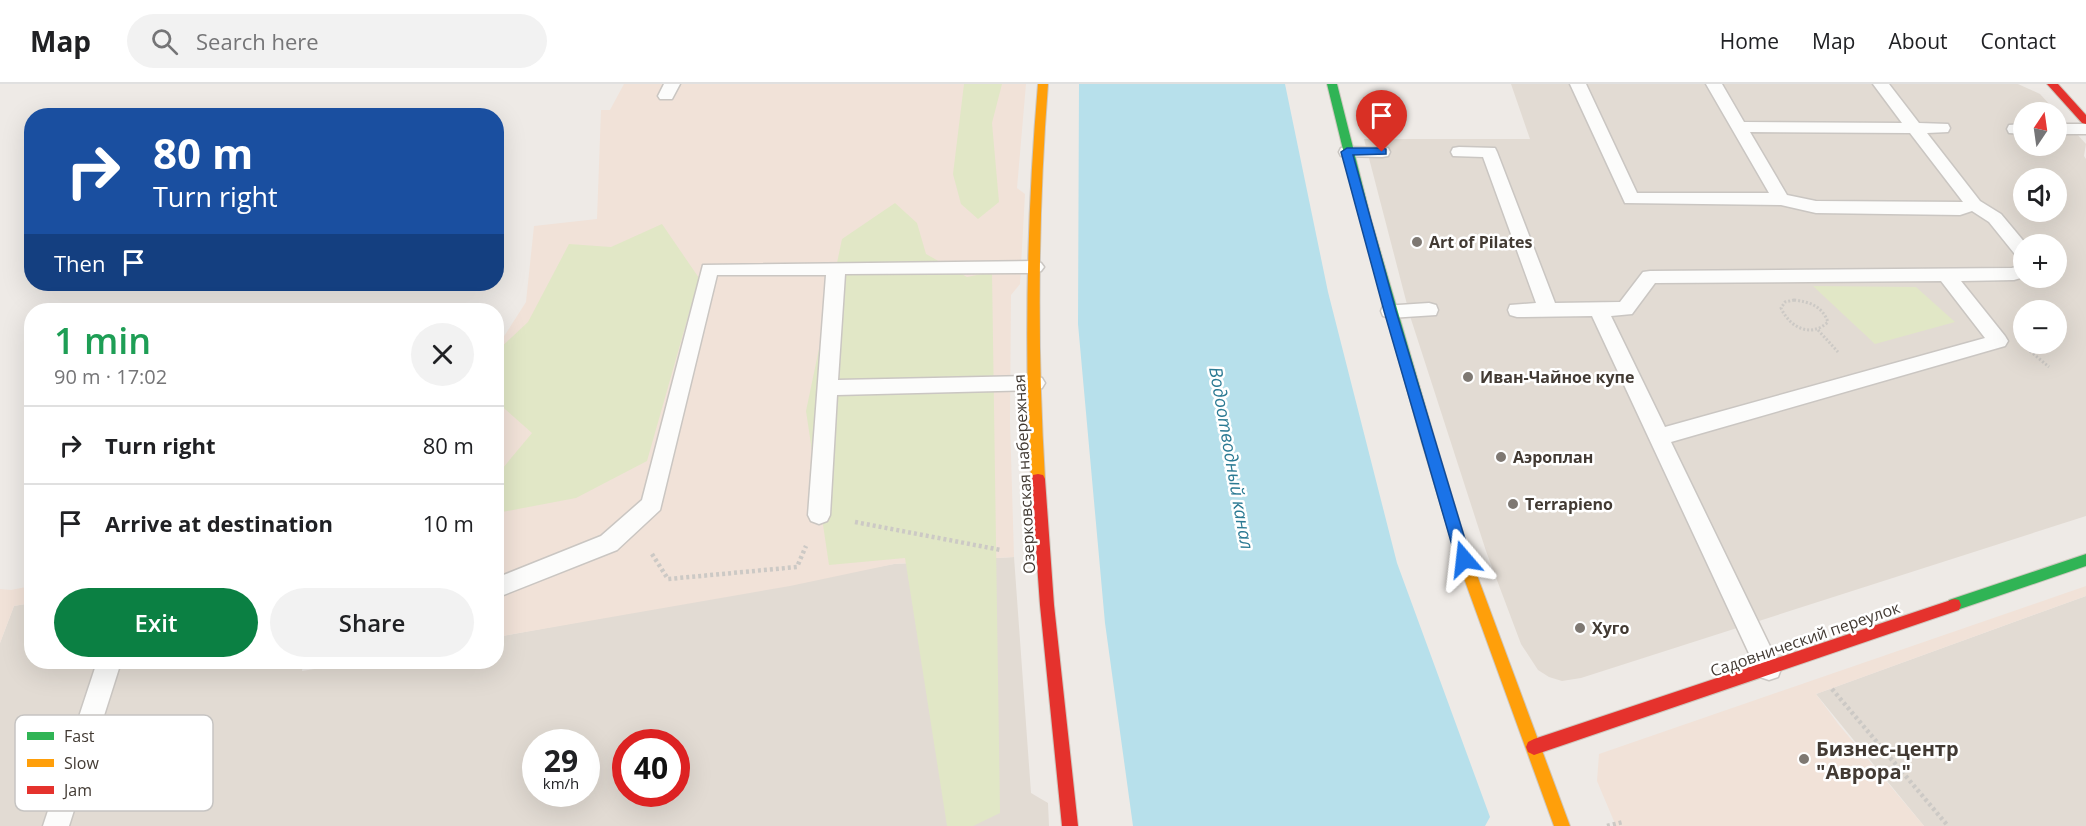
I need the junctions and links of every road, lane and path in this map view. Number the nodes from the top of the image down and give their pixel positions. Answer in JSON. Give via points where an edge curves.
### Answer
{"nodes":[{"id":1,"x":1043,"y":84,"type":"edge"},
{"id":2,"x":1332,"y":84,"type":"edge"},
{"id":3,"x":1578,"y":84,"type":"edge"},
{"id":4,"x":1714,"y":84,"type":"edge"},
{"id":5,"x":1881,"y":84,"type":"edge"},
{"id":6,"x":2052,"y":84,"type":"edge"},
{"id":7,"x":2086,"y":121,"type":"edge"},
{"id":8,"x":1739,"y":127,"type":"junction"},
{"id":9,"x":1915,"y":128,"type":"junction"},
{"id":10,"x":1942,"y":128,"type":"dead end"},
{"id":11,"x":2067,"y":129,"type":"edge"},
{"id":12,"x":2086,"y":129,"type":"edge"},
{"id":13,"x":1347,"y":152,"type":"junction"},
{"id":14,"x":1382,"y":152,"type":"dead end"},
{"id":15,"x":1460,"y":152,"type":"dead end"},
{"id":16,"x":1781,"y":199,"type":"junction"},
{"id":17,"x":1974,"y":205,"type":"junction"},
{"id":18,"x":2013,"y":240,"type":"edge"},
{"id":19,"x":1035,"y":267,"type":"junction"},
{"id":20,"x":836,"y":268,"type":"junction"},
{"id":21,"x":2013,"y":274,"type":"edge"},
{"id":22,"x":1946,"y":275,"type":"junction"},
{"id":23,"x":1548,"y":309,"type":"junction"},
{"id":24,"x":1598,"y":309,"type":"junction"},
{"id":25,"x":1429,"y":310,"type":"dead end"},
{"id":26,"x":1517,"y":310,"type":"dead end"},
{"id":27,"x":1390,"y":311,"type":"junction"},
{"id":28,"x":1802,"y":329,"type":"joint"},
{"id":29,"x":1035,"y":383,"type":"junction"},
{"id":30,"x":828,"y":388,"type":"junction"},
{"id":31,"x":1659,"y":437,"type":"junction"},
{"id":32,"x":819,"y":515,"type":"junction"},
{"id":33,"x":632,"y":523,"type":"junction"},
{"id":34,"x":1002,"y":550,"type":"dead end"},
{"id":35,"x":2086,"y":560,"type":"edge"},
{"id":36,"x":504,"y":585,"type":"edge"},
{"id":37,"x":107,"y":669,"type":"edge"},
{"id":38,"x":1769,"y":669,"type":"junction"},
{"id":39,"x":1828,"y":684,"type":"dead end"},
{"id":40,"x":92,"y":715,"type":"edge"},
{"id":41,"x":1534,"y":747,"type":"junction"},
{"id":42,"x":61,"y":811,"type":"edge"},
{"id":43,"x":1623,"y":822,"type":"dead end"},
{"id":44,"x":56,"y":826,"type":"edge"},
{"id":45,"x":1070,"y":826,"type":"edge"},
{"id":46,"x":1562,"y":826,"type":"edge"},
{"id":47,"x":1605,"y":826,"type":"edge"},
{"id":48,"x":1948,"y":826,"type":"edge"}],
"edges":[{"from":1,"to":19,"type":"street","name":"Озерковская набережная"},
{"from":2,"to":13,"type":"street"},
{"from":3,"to":16,"type":"lane","via":[[1630,199]]},
{"from":4,"to":8,"type":"lane"},
{"from":5,"to":9,"type":"lane"},
{"from":6,"to":7,"type":"street"},
{"from":8,"to":9,"type":"lane"},
{"from":8,"to":16,"type":"lane"},
{"from":9,"to":10,"type":"lane"},
{"from":9,"to":17,"type":"lane"},
{"from":11,"to":12,"type":"lane"},
{"from":13,"to":14,"type":"lane"},
{"from":13,"to":27,"type":"street"},
{"from":15,"to":23,"type":"lane","via":[[1489,152]]},
{"from":16,"to":17,"type":"lane","via":[[1816,207],[1960,209]]},
{"from":17,"to":18,"type":"lane","via":[[1995,218]]},
{"from":19,"to":20,"type":"lane"},
{"from":19,"to":29,"type":"street","name":"Озерковская набережная"},
{"from":20,"to":30,"type":"lane"},
{"from":20,"to":33,"type":"lane","via":[[710,269],[652,504]]},
{"from":21,"to":22,"type":"lane"},
{"from":22,"to":24,"type":"lane","via":[[1650,277],[1625,309]]},
{"from":22,"to":31,"type":"lane","via":[[1998,341]]},
{"from":23,"to":24,"type":"lane"},
{"from":23,"to":26,"type":"lane"},
{"from":24,"to":31,"type":"lane"},
{"from":25,"to":27,"type":"lane"},
{"from":27,"to":41,"type":"street","via":[[1464,559]]},
{"from":28,"to":28,"type":"path","via":[[1824,328],[1828,322],[1826,314],[1806,301],[1785,302],[1781,308],[1783,316]]},
{"from":29,"to":30,"type":"lane"},
{"from":29,"to":45,"type":"street","name":"Озерковская набережная","via":[[1047,605]]},
{"from":30,"to":32,"type":"lane"},
{"from":31,"to":38,"type":"lane"},
{"from":32,"to":33,"type":"path","via":[[797,567],[668,579]]},
{"from":32,"to":34,"type":"path"},
{"from":33,"to":36,"type":"lane","via":[[609,543]]},
{"from":35,"to":38,"type":"street","name":"Садовнический переулок"},
{"from":37,"to":40,"type":"lane"},
{"from":38,"to":41,"type":"street","name":"Садовнический переулок"},
{"from":39,"to":48,"type":"path"},
{"from":41,"to":46,"type":"street"},
{"from":42,"to":44,"type":"lane"},
{"from":43,"to":47,"type":"path"}]}
